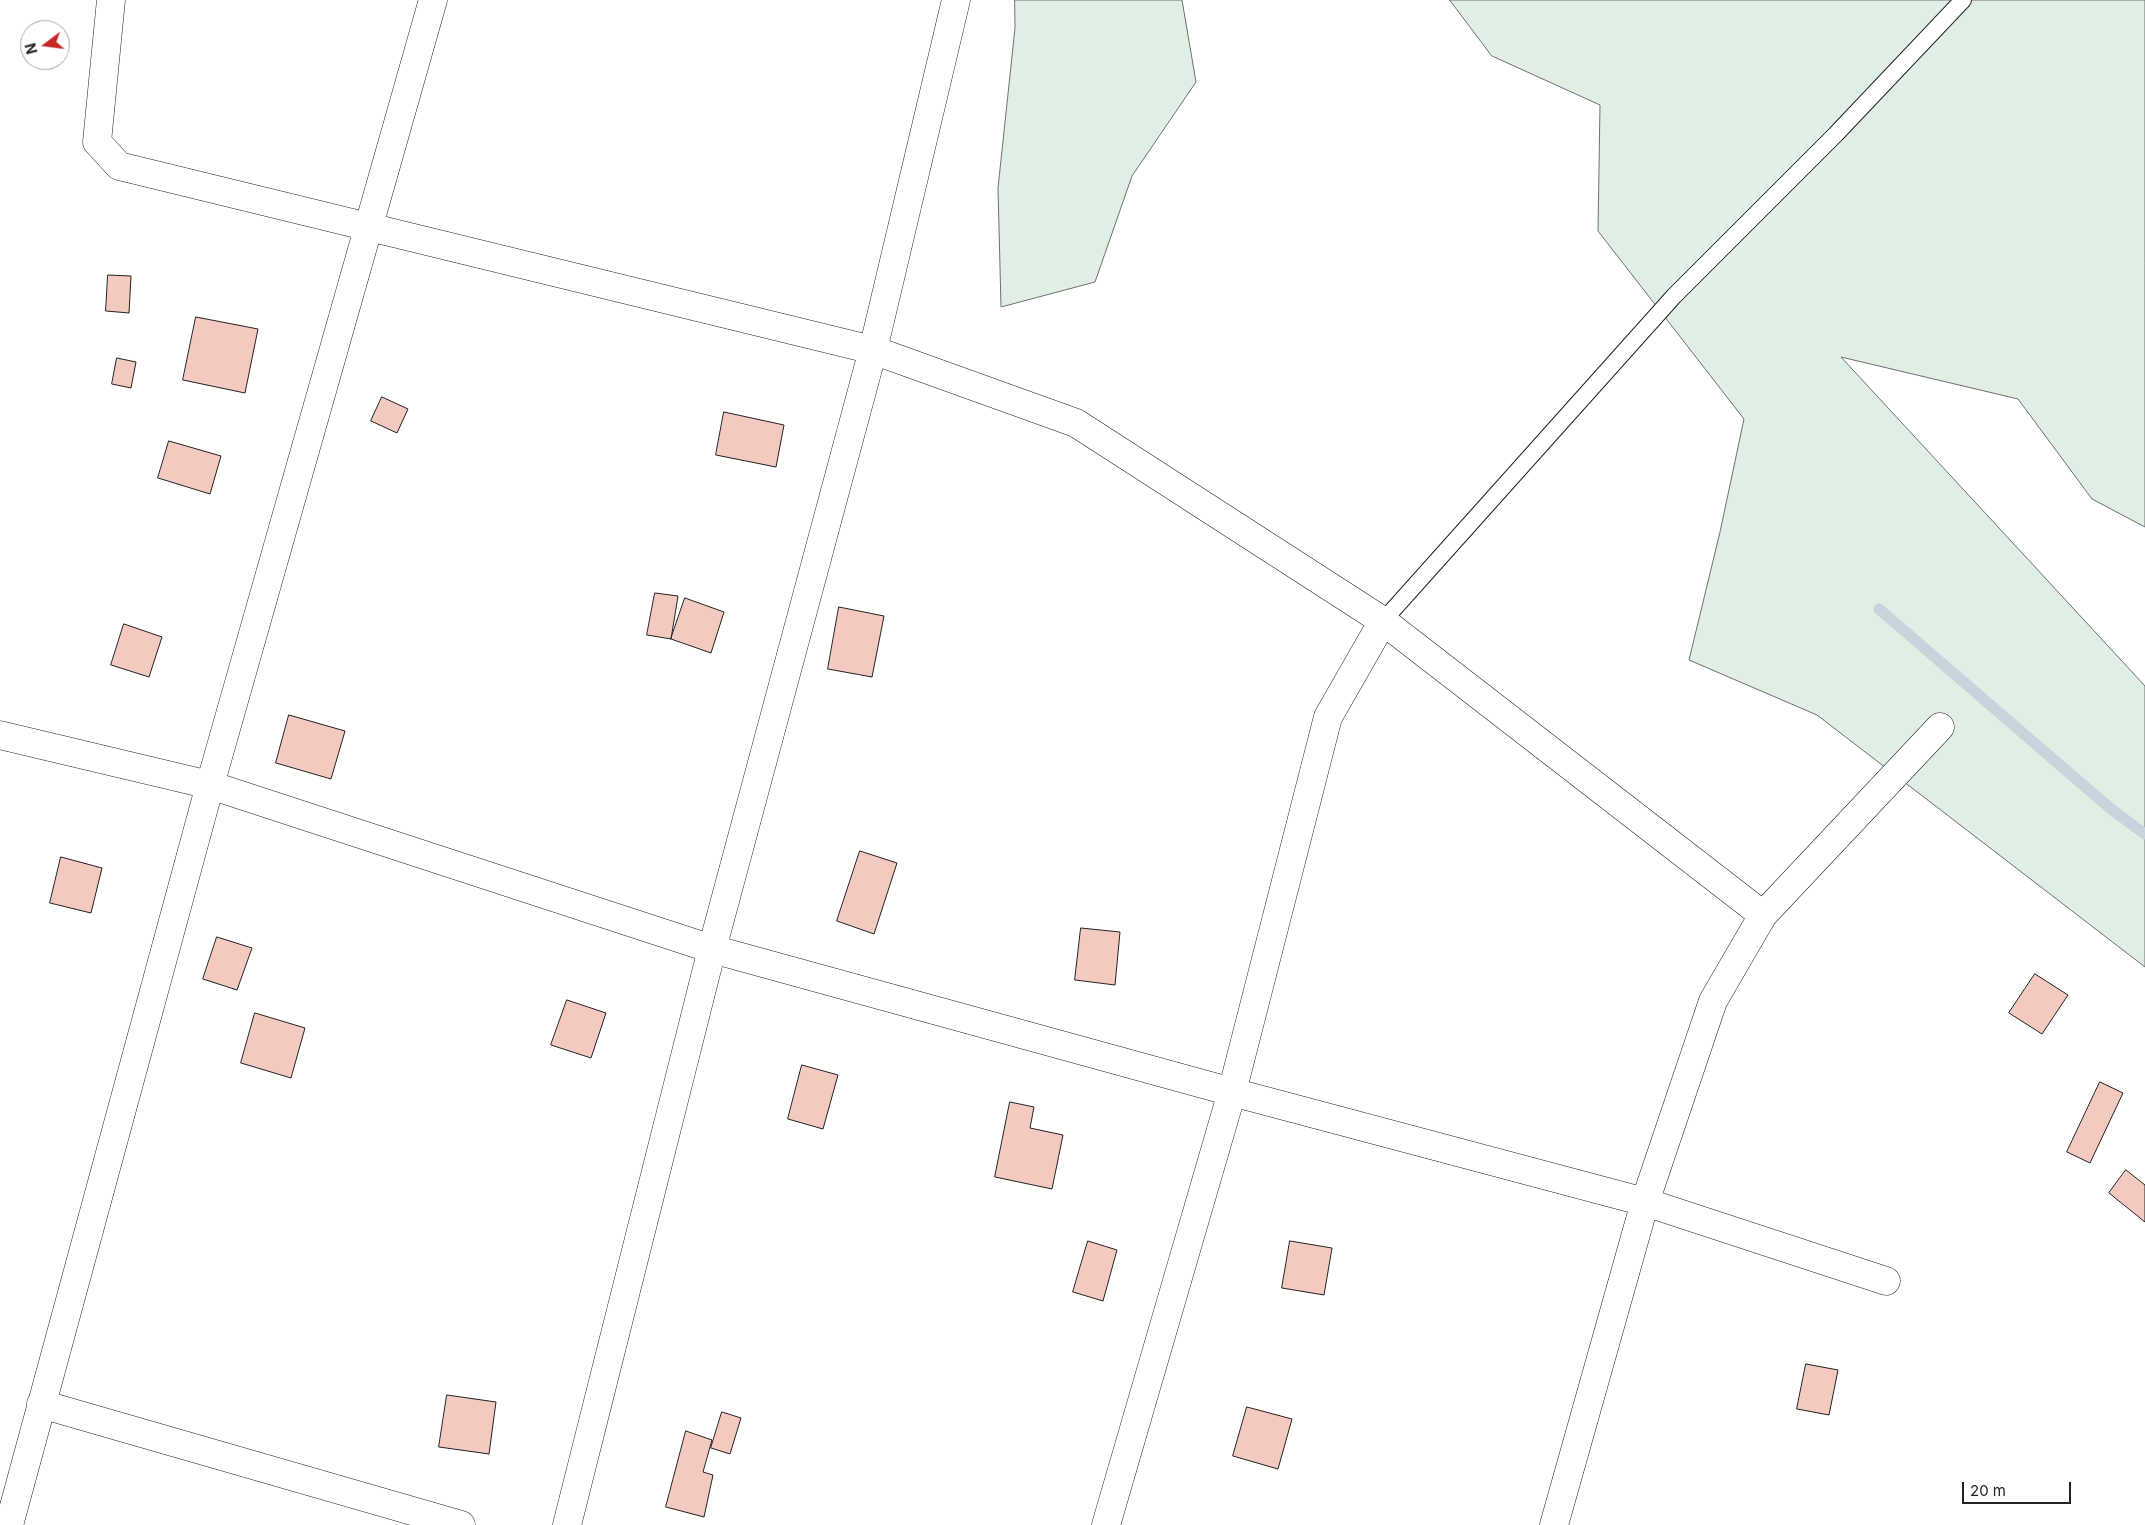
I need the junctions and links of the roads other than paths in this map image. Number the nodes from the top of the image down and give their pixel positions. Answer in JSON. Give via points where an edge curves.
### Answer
{"nodes":[{"id":1,"x":111,"y":0,"type":"edge"},
{"id":2,"x":433,"y":0,"type":"edge"},
{"id":3,"x":956,"y":0,"type":"edge"},
{"id":4,"x":1963,"y":0,"type":"edge"},
{"id":5,"x":369,"y":227,"type":"junction"},
{"id":6,"x":873,"y":350,"type":"junction"},
{"id":7,"x":1383,"y":621,"type":"junction"},
{"id":8,"x":1940,"y":727,"type":"dead end"},
{"id":9,"x":0,"y":735,"type":"edge"},
{"id":10,"x":210,"y":785,"type":"junction"},
{"id":11,"x":1763,"y":915,"type":"junction"},
{"id":12,"x":712,"y":948,"type":"junction"},
{"id":13,"x":1232,"y":1092,"type":"junction"},
{"id":14,"x":1645,"y":1202,"type":"junction"},
{"id":15,"x":1886,"y":1282,"type":"dead end"},
{"id":16,"x":41,"y":1404,"type":"junction"},
{"id":17,"x":9,"y":1525,"type":"edge"},
{"id":18,"x":461,"y":1525,"type":"edge"},
{"id":19,"x":567,"y":1525,"type":"edge"},
{"id":20,"x":1106,"y":1525,"type":"edge"},
{"id":21,"x":1554,"y":1525,"type":"edge"}],
"edges":[{"from":1,"to":5,"type":"street","via":[[97,142],[119,166]]},
{"from":2,"to":5,"type":"street"},
{"from":3,"to":6,"type":"street"},
{"from":4,"to":7,"type":"lane","via":[[1836,134],[1674,296]]},
{"from":5,"to":6,"type":"street"},
{"from":5,"to":10,"type":"street"},
{"from":6,"to":7,"type":"street","via":[[1076,424]]},
{"from":6,"to":12,"type":"street"},
{"from":7,"to":11,"type":"street"},
{"from":7,"to":13,"type":"street","via":[[1328,717]]},
{"from":8,"to":11,"type":"street"},
{"from":9,"to":10,"type":"street"},
{"from":10,"to":12,"type":"street"},
{"from":10,"to":16,"type":"street"},
{"from":11,"to":14,"type":"street","via":[[1712,1001]]},
{"from":12,"to":13,"type":"street"},
{"from":12,"to":19,"type":"street"},
{"from":13,"to":14,"type":"street"},
{"from":13,"to":20,"type":"street"},
{"from":14,"to":15,"type":"street"},
{"from":14,"to":21,"type":"street"},
{"from":16,"to":17,"type":"street"},
{"from":16,"to":18,"type":"street"}]}
